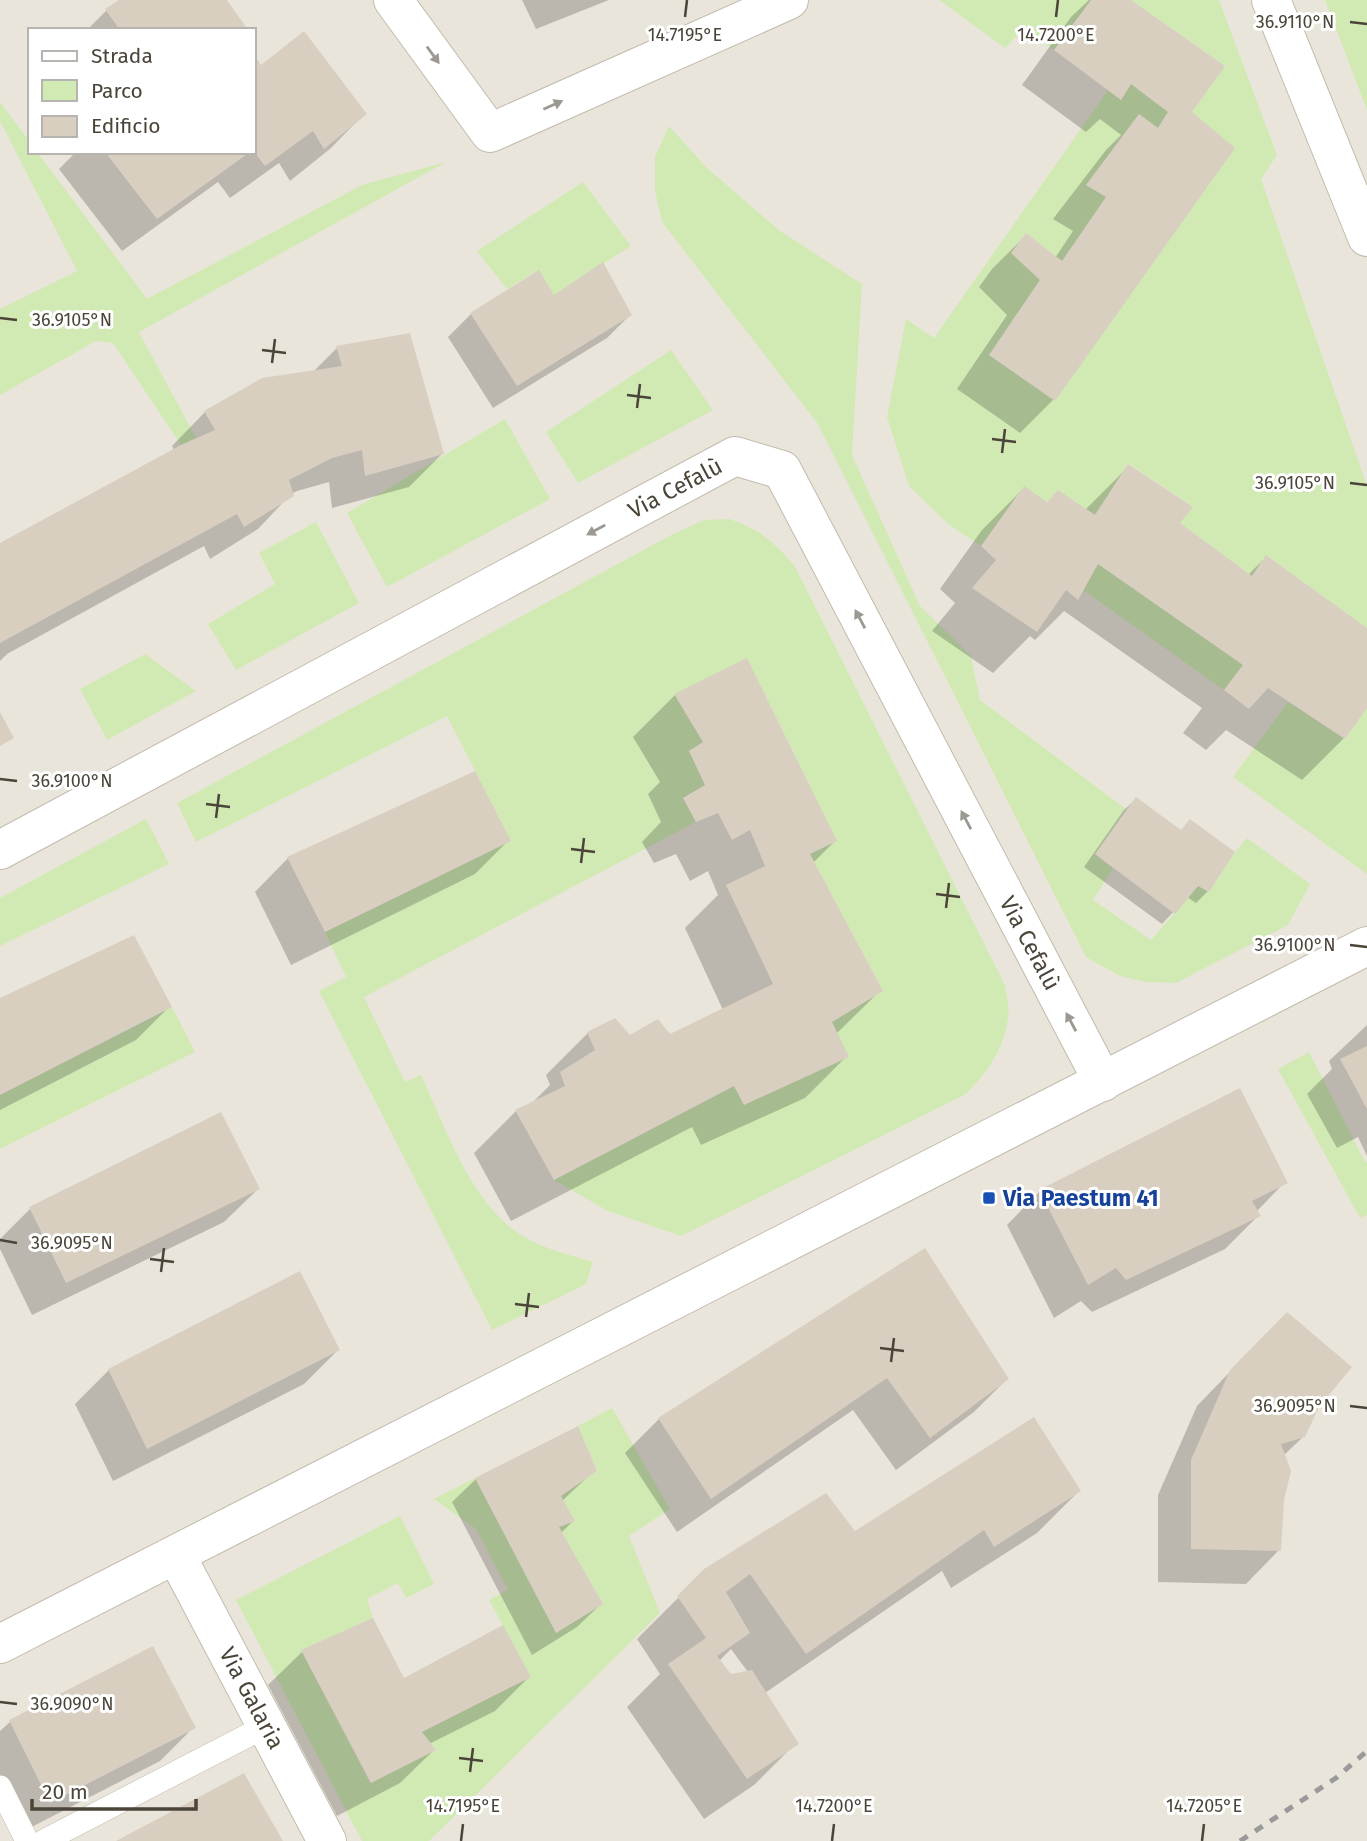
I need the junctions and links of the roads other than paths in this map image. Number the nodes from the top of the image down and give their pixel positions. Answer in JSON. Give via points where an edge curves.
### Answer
{"nodes":[{"id":1,"x":393,"y":0,"type":"edge"},
{"id":2,"x":789,"y":0,"type":"edge"},
{"id":3,"x":1271,"y":0,"type":"edge"},
{"id":4,"x":1367,"y":237,"type":"edge"},
{"id":5,"x":0,"y":850,"type":"edge"},
{"id":6,"x":1367,"y":946,"type":"edge"},
{"id":7,"x":1103,"y":1082,"type":"junction"},
{"id":8,"x":176,"y":1555,"type":"junction"},
{"id":9,"x":0,"y":1644,"type":"edge"},
{"id":10,"x":266,"y":1726,"type":"junction"},
{"id":11,"x":0,"y":1787,"type":"edge"},
{"id":12,"x":27,"y":1841,"type":"edge"},
{"id":13,"x":44,"y":1841,"type":"edge"},
{"id":14,"x":327,"y":1841,"type":"edge"}],
"edges":[{"from":1,"to":2,"type":"street","one_way":true,"via":[[490,133]]},
{"from":3,"to":4,"type":"street"},
{"from":7,"to":5,"type":"street","name":"Via Cefalù","one_way":true,"via":[[782,470],[735,456]]},
{"from":6,"to":7,"type":"street"},
{"from":7,"to":8,"type":"street"},
{"from":8,"to":9,"type":"street"},
{"from":8,"to":10,"type":"street","name":"Via Galaria"},
{"from":10,"to":13,"type":"lane"},
{"from":10,"to":14,"type":"street","name":"Via Galaria"},
{"from":11,"to":12,"type":"lane"}]}
